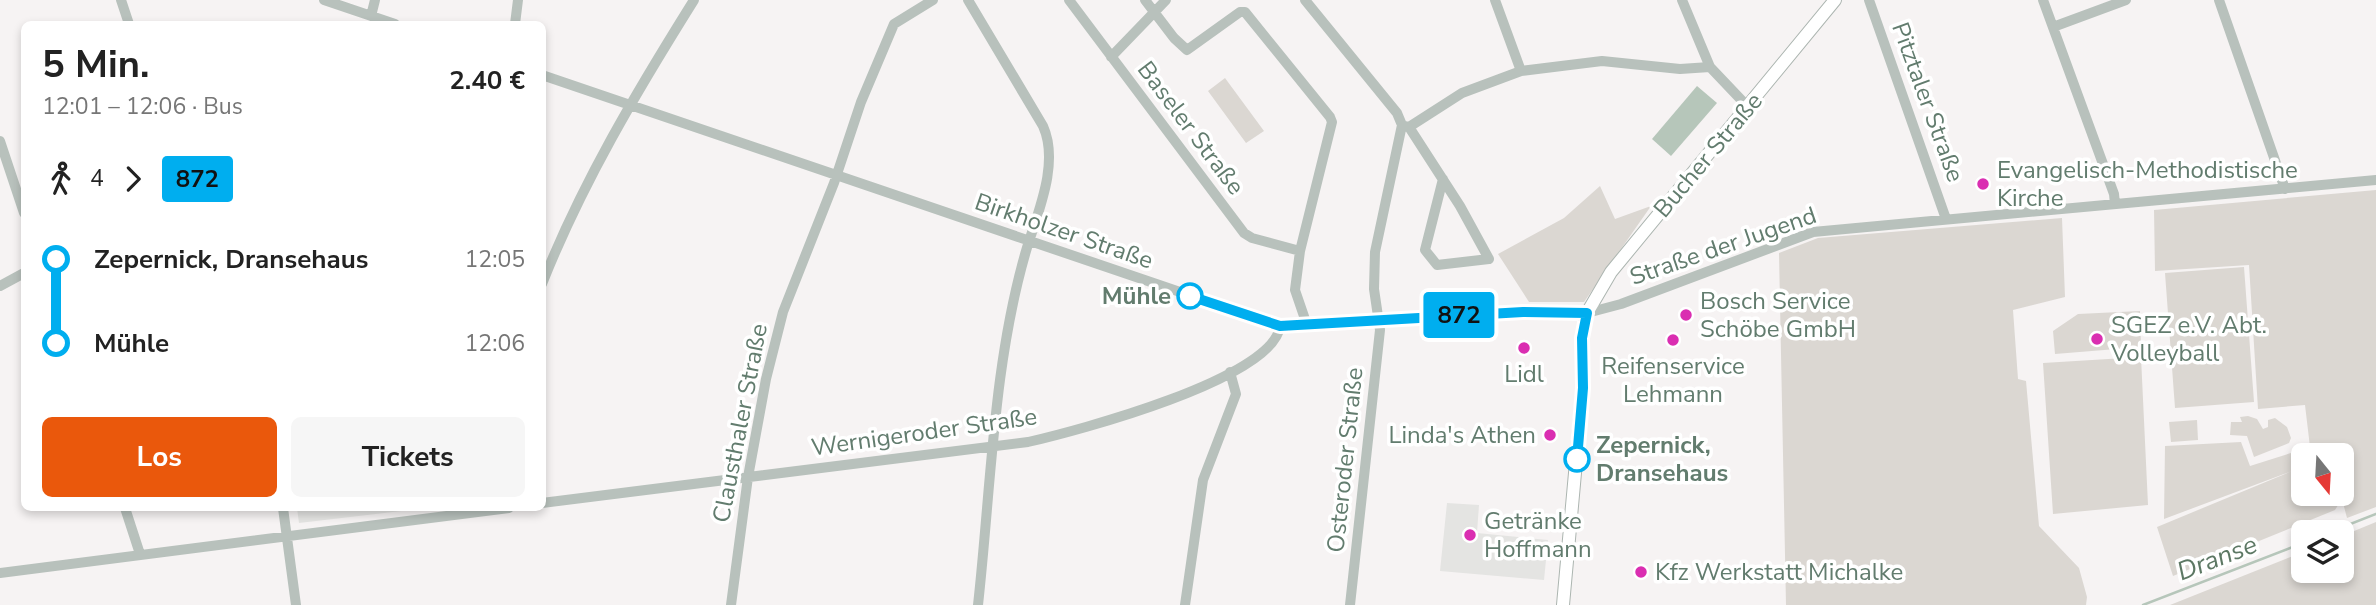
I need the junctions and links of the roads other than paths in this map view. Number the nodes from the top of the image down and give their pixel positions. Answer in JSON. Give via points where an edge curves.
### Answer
{"nodes":[{"id":1,"x":121,"y":0,"type":"edge"},
{"id":2,"x":324,"y":0,"type":"edge"},
{"id":3,"x":375,"y":0,"type":"edge"},
{"id":4,"x":518,"y":0,"type":"edge"},
{"id":5,"x":694,"y":0,"type":"edge"},
{"id":6,"x":933,"y":0,"type":"edge"},
{"id":7,"x":968,"y":0,"type":"edge"},
{"id":8,"x":1069,"y":0,"type":"edge"},
{"id":9,"x":1145,"y":0,"type":"edge"},
{"id":10,"x":1166,"y":0,"type":"edge"},
{"id":11,"x":1305,"y":0,"type":"edge"},
{"id":12,"x":1495,"y":0,"type":"edge"},
{"id":13,"x":1682,"y":0,"type":"edge"},
{"id":14,"x":1835,"y":0,"type":"edge"},
{"id":15,"x":1869,"y":0,"type":"edge"},
{"id":16,"x":2043,"y":0,"type":"edge"},
{"id":17,"x":2126,"y":0,"type":"edge"},
{"id":18,"x":2219,"y":0,"type":"edge"},
{"id":19,"x":1154,"y":12,"type":"junction"},
{"id":20,"x":371,"y":16,"type":"junction"},
{"id":21,"x":129,"y":21,"type":"edge"},
{"id":22,"x":386,"y":21,"type":"edge"},
{"id":23,"x":515,"y":21,"type":"edge"},
{"id":24,"x":2053,"y":27,"type":"junction"},
{"id":25,"x":1111,"y":57,"type":"junction"},
{"id":26,"x":1710,"y":67,"type":"junction"},
{"id":27,"x":1521,"y":71,"type":"junction"},
{"id":28,"x":546,"y":76,"type":"edge"},
{"id":29,"x":629,"y":104,"type":"junction"},
{"id":30,"x":1748,"y":107,"type":"junction"},
{"id":31,"x":1405,"y":126,"type":"junction"},
{"id":32,"x":0,"y":141,"type":"edge"},
{"id":33,"x":837,"y":176,"type":"junction"},
{"id":34,"x":1443,"y":178,"type":"junction"},
{"id":35,"x":2376,"y":180,"type":"edge"},
{"id":36,"x":2285,"y":189,"type":"junction"},
{"id":37,"x":21,"y":204,"type":"edge"},
{"id":38,"x":2115,"y":204,"type":"junction"},
{"id":39,"x":1946,"y":219,"type":"junction"},
{"id":40,"x":1030,"y":241,"type":"junction"},
{"id":41,"x":1300,"y":251,"type":"junction"},
{"id":42,"x":21,"y":275,"type":"edge"},
{"id":43,"x":546,"y":275,"type":"edge"},
{"id":44,"x":0,"y":286,"type":"edge"},
{"id":45,"x":1587,"y":313,"type":"junction"},
{"id":46,"x":1379,"y":320,"type":"junction"},
{"id":47,"x":1307,"y":325,"type":"junction"},
{"id":48,"x":1280,"y":326,"type":"junction"},
{"id":49,"x":1230,"y":372,"type":"junction"},
{"id":50,"x":995,"y":446,"type":"junction"},
{"id":51,"x":748,"y":477,"type":"junction"},
{"id":52,"x":546,"y":502,"type":"edge"},
{"id":53,"x":126,"y":511,"type":"edge"},
{"id":54,"x":284,"y":511,"type":"edge"},
{"id":55,"x":469,"y":511,"type":"edge"},
{"id":56,"x":288,"y":536,"type":"junction"},
{"id":57,"x":139,"y":554,"type":"junction"},
{"id":58,"x":0,"y":573,"type":"edge"},
{"id":59,"x":296,"y":605,"type":"edge"},
{"id":60,"x":731,"y":605,"type":"edge"},
{"id":61,"x":978,"y":605,"type":"edge"},
{"id":62,"x":1185,"y":605,"type":"edge"},
{"id":63,"x":1350,"y":605,"type":"edge"},
{"id":64,"x":1563,"y":605,"type":"edge"}],
"edges":[{"from":1,"to":21,"type":"street"},
{"from":2,"to":20,"type":"street"},
{"from":3,"to":20,"type":"street"},
{"from":4,"to":23,"type":"street"},
{"from":5,"to":29,"type":"street"},
{"from":6,"to":33,"type":"street","name":"Clausthaler Straße","via":[[894,24],[861,102]]},
{"from":7,"to":40,"type":"street","via":[[1047,136],[1049,157]]},
{"from":8,"to":25,"type":"street","name":"Baseler Straße"},
{"from":9,"to":19,"type":"street"},
{"from":10,"to":19,"type":"street"},
{"from":11,"to":31,"type":"street"},
{"from":12,"to":27,"type":"street"},
{"from":13,"to":26,"type":"street"},
{"from":14,"to":30,"type":"main road","name":"Bucher Straße"},
{"from":15,"to":39,"type":"street","name":"Pitztaler Straße"},
{"from":16,"to":24,"type":"street"},
{"from":17,"to":24,"type":"street"},
{"from":18,"to":36,"type":"street"},
{"from":19,"to":25,"type":"street"},
{"from":19,"to":41,"type":"street","via":[[1187,50],[1245,12],[1330,117]]},
{"from":20,"to":22,"type":"street"},
{"from":24,"to":38,"type":"street"},
{"from":25,"to":41,"type":"street","name":"Baseler Straße","via":[[1244,233]]},
{"from":26,"to":27,"type":"street","via":[[1680,69],[1602,61]]},
{"from":26,"to":30,"type":"street"},
{"from":27,"to":31,"type":"street","via":[[1462,93]]},
{"from":28,"to":29,"type":"street","name":"Birkholzer Straße"},
{"from":29,"to":33,"type":"street","name":"Birkholzer Straße"},
{"from":29,"to":43,"type":"street"},
{"from":30,"to":45,"type":"main road","name":"Bucher Straße","via":[[1611,272]]},
{"from":31,"to":34,"type":"street"},
{"from":31,"to":46,"type":"street","name":"Osteroder Straße","via":[[1375,253]]},
{"from":32,"to":37,"type":"street"},
{"from":33,"to":40,"type":"street","name":"Birkholzer Straße"},
{"from":33,"to":51,"type":"street","name":"Clausthaler Straße","via":[[783,312]]},
{"from":34,"to":34,"type":"street","via":[[1460,206],[1489,259],[1437,265],[1429,259],[1425,250]]},
{"from":35,"to":36,"type":"street","name":"Straße der Jugend"},
{"from":36,"to":38,"type":"street","name":"Straße der Jugend"},
{"from":38,"to":39,"type":"street","name":"Straße der Jugend"},
{"from":39,"to":45,"type":"street","name":"Straße der Jugend","via":[[1813,232]]},
{"from":40,"to":48,"type":"street","name":"Birkholzer Straße"},
{"from":40,"to":50,"type":"street","via":[[1010,328]]},
{"from":41,"to":47,"type":"street","via":[[1295,290]]},
{"from":42,"to":44,"type":"street"},
{"from":45,"to":46,"type":"street","name":"Birkholzer Straße"},
{"from":45,"to":64,"type":"main road"},
{"from":46,"to":47,"type":"street","name":"Birkholzer Straße"},
{"from":46,"to":63,"type":"street","name":"Osteroder Straße"},
{"from":47,"to":48,"type":"street","name":"Birkholzer Straße"},
{"from":48,"to":49,"type":"street","name":"Wernigeroder Straße","via":[[1272,345]]},
{"from":49,"to":50,"type":"street","name":"Wernigeroder Straße","via":[[1119,418]]},
{"from":49,"to":62,"type":"street","via":[[1236,394],[1203,480]]},
{"from":50,"to":51,"type":"street","name":"Wernigeroder Straße"},
{"from":50,"to":61,"type":"street"},
{"from":51,"to":52,"type":"street","name":"Wernigeroder Straße"},
{"from":51,"to":60,"type":"street","name":"Clausthaler Straße"},
{"from":53,"to":57,"type":"street"},
{"from":54,"to":56,"type":"street"},
{"from":55,"to":56,"type":"street"},
{"from":56,"to":57,"type":"street"},
{"from":56,"to":59,"type":"street"},
{"from":57,"to":58,"type":"street"}]}
